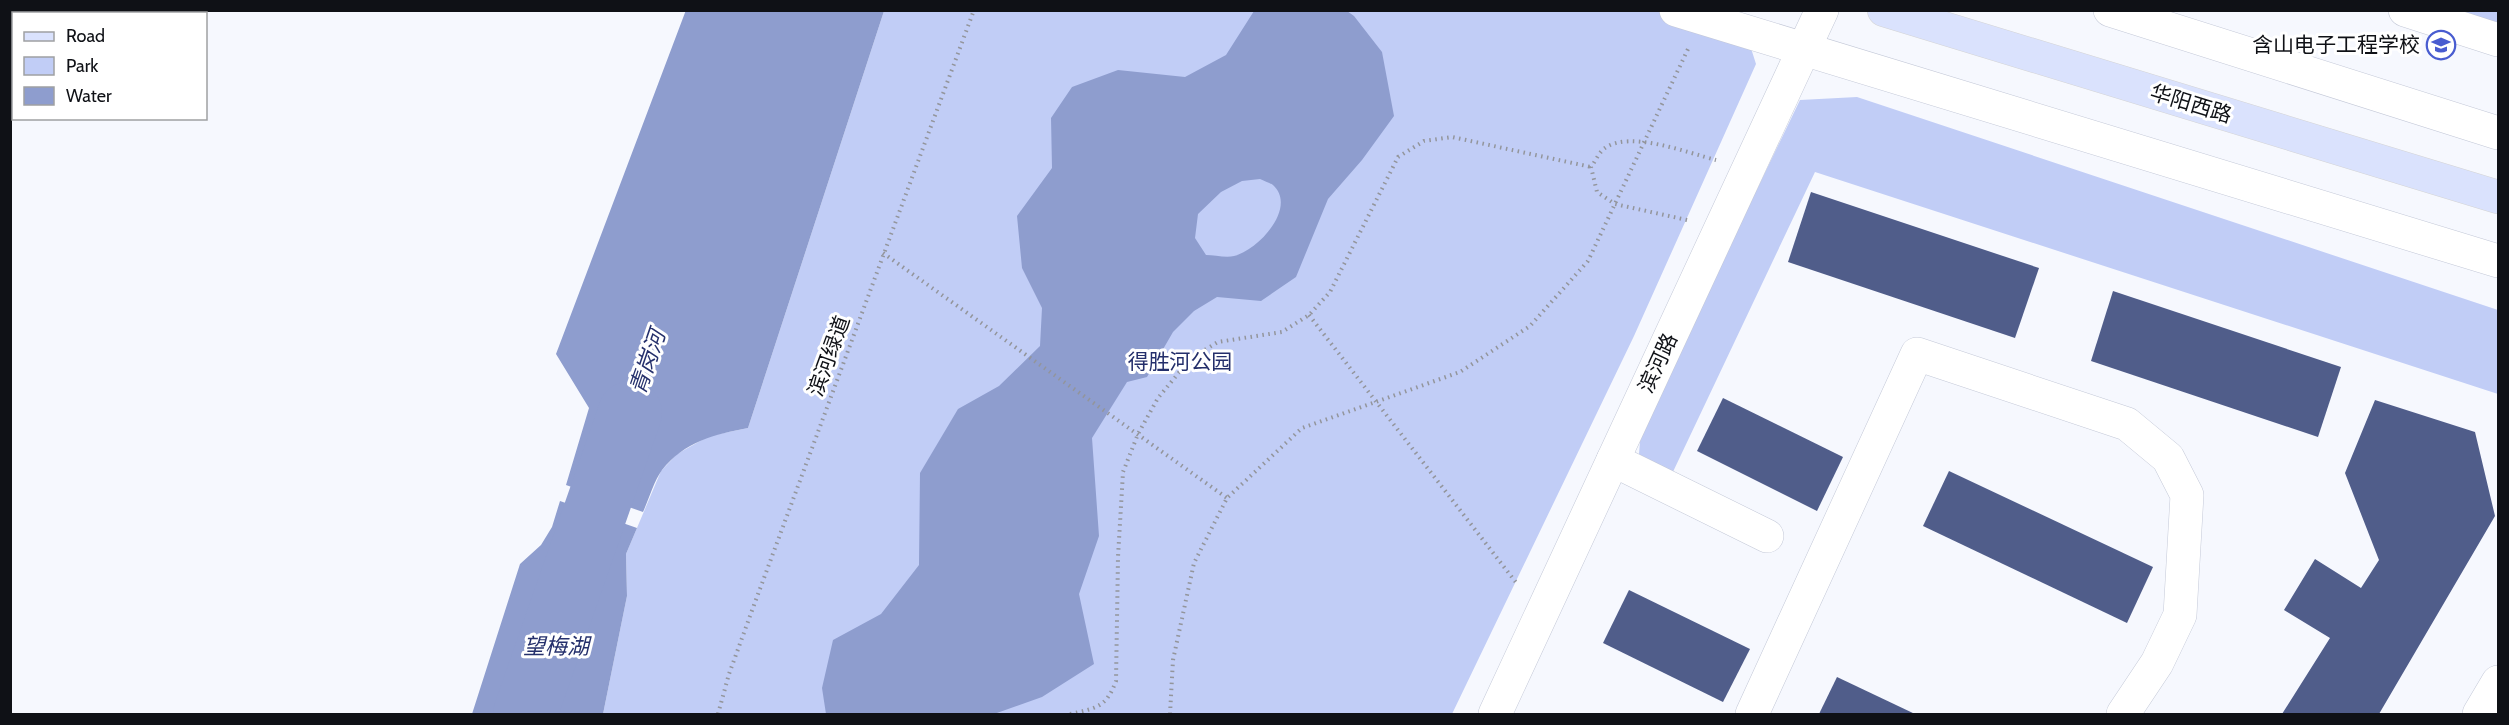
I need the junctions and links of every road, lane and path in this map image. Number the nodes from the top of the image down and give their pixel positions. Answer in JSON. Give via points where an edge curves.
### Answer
{"nodes":[{"id":1,"x":974,"y":10,"type":"edge"},
{"id":2,"x":1822,"y":10,"type":"edge"},
{"id":3,"x":1884,"y":10,"type":"edge"},
{"id":4,"x":2110,"y":10,"type":"edge"},
{"id":5,"x":2405,"y":10,"type":"edge"},
{"id":6,"x":1689,"y":14,"type":"edge"},
{"id":7,"x":2499,"y":40,"type":"edge"},
{"id":8,"x":1803,"y":50,"type":"junction"},
{"id":9,"x":2499,"y":133,"type":"edge"},
{"id":10,"x":1645,"y":142,"type":"junction"},
{"id":11,"x":1591,"y":167,"type":"junction"},
{"id":12,"x":1749,"y":168,"type":"junction"},
{"id":13,"x":2499,"y":197,"type":"edge"},
{"id":14,"x":1615,"y":204,"type":"junction"},
{"id":15,"x":1721,"y":228,"type":"junction"},
{"id":16,"x":883,"y":253,"type":"junction"},
{"id":17,"x":2499,"y":261,"type":"edge"},
{"id":18,"x":1309,"y":315,"type":"junction"},
{"id":19,"x":1376,"y":402,"type":"junction"},
{"id":20,"x":1138,"y":434,"type":"junction"},
{"id":21,"x":1613,"y":460,"type":"junction"},
{"id":22,"x":1227,"y":498,"type":"junction"},
{"id":23,"x":1767,"y":536,"type":"dead end"},
{"id":24,"x":1542,"y":614,"type":"junction"},
{"id":25,"x":2499,"y":682,"type":"edge"},
{"id":26,"x":718,"y":714,"type":"edge"},
{"id":27,"x":1070,"y":714,"type":"edge"},
{"id":28,"x":1170,"y":714,"type":"edge"},
{"id":29,"x":1495,"y":714,"type":"edge"},
{"id":30,"x":1752,"y":714,"type":"edge"},
{"id":31,"x":2123,"y":714,"type":"edge"},
{"id":32,"x":2479,"y":714,"type":"edge"}],
"edges":[{"from":1,"to":16,"type":"path","name":"滨河绿道"},
{"from":2,"to":8,"type":"street","name":"滨河路"},
{"from":3,"to":13,"type":"main road","name":"华阳西路"},
{"from":4,"to":9,"type":"street"},
{"from":5,"to":7,"type":"street"},
{"from":6,"to":8,"type":"street"},
{"from":6,"to":10,"type":"path"},
{"from":8,"to":12,"type":"street","name":"滨河路"},
{"from":8,"to":17,"type":"street"},
{"from":10,"to":11,"type":"path","via":[[1623,141],[1604,148]]},
{"from":10,"to":12,"type":"path"},
{"from":10,"to":14,"type":"path"},
{"from":11,"to":14,"type":"path","via":[[1597,192]]},
{"from":11,"to":18,"type":"path","via":[[1452,137],[1424,141],[1398,157],[1330,291]]},
{"from":12,"to":15,"type":"street","name":"滨河路"},
{"from":14,"to":15,"type":"path"},
{"from":14,"to":19,"type":"path","via":[[1588,261],[1530,326],[1460,372]]},
{"from":15,"to":21,"type":"street","name":"滨河路"},
{"from":16,"to":20,"type":"path"},
{"from":16,"to":26,"type":"path","name":"滨河绿道","via":[[729,674]]},
{"from":18,"to":19,"type":"path"},
{"from":18,"to":20,"type":"path","via":[[1282,332],[1218,342],[1191,358],[1158,398]]},
{"from":19,"to":22,"type":"path","via":[[1302,428]]},
{"from":19,"to":24,"type":"path"},
{"from":20,"to":22,"type":"path"},
{"from":20,"to":27,"type":"path","via":[[1123,472],[1116,681],[1110,697],[1097,708]]},
{"from":21,"to":23,"type":"street"},
{"from":21,"to":24,"type":"street","name":"滨河路"},
{"from":22,"to":28,"type":"path","via":[[1194,563],[1173,660]]},
{"from":24,"to":29,"type":"street","name":"滨河路"},
{"from":25,"to":32,"type":"street"},
{"from":30,"to":31,"type":"street","via":[[1917,354],[2127,424],[2168,458],[2187,495],[2180,615],[2157,663]]}]}
